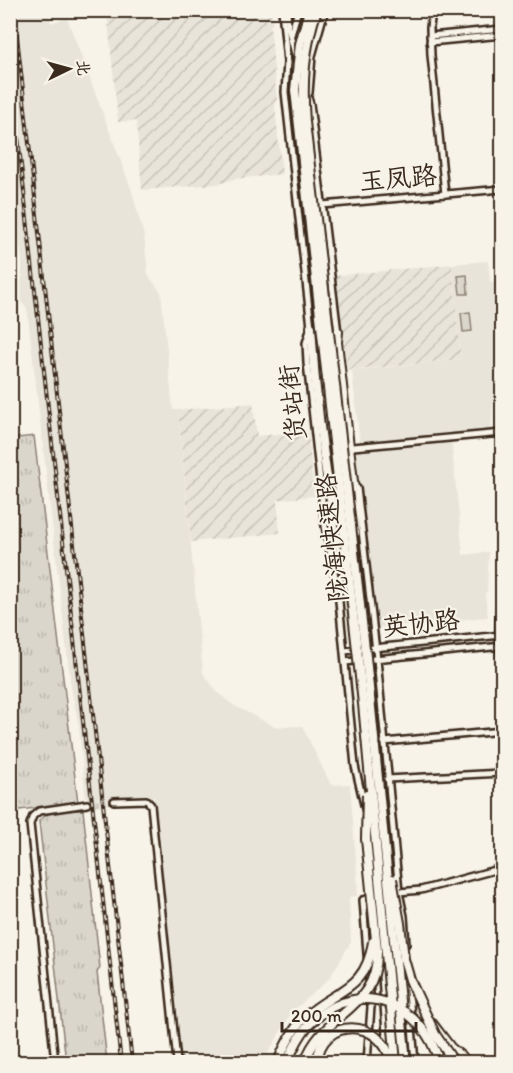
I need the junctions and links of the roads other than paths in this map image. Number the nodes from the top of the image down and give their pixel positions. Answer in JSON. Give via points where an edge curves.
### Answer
{"nodes":[{"id":1,"x":284,"y":10,"type":"edge"},
{"id":2,"x":298,"y":10,"type":"edge"},
{"id":3,"x":309,"y":10,"type":"edge"},
{"id":4,"x":317,"y":10,"type":"edge"},
{"id":5,"x":325,"y":10,"type":"edge"},
{"id":6,"x":432,"y":10,"type":"edge"},
{"id":7,"x":502,"y":29,"type":"edge"},
{"id":8,"x":502,"y":35,"type":"edge"},
{"id":9,"x":290,"y":38,"type":"junction"},
{"id":10,"x":430,"y":39,"type":"junction"},
{"id":11,"x":287,"y":62,"type":"junction"},
{"id":12,"x":310,"y":104,"type":"junction"},
{"id":13,"x":502,"y":189,"type":"edge"},
{"id":14,"x":445,"y":194,"type":"junction"},
{"id":15,"x":323,"y":205,"type":"junction"},
{"id":16,"x":297,"y":207,"type":"junction"},
{"id":17,"x":311,"y":327,"type":"junction"},
{"id":18,"x":338,"y":332,"type":"junction"},
{"id":19,"x":502,"y":433,"type":"edge"},
{"id":20,"x":353,"y":447,"type":"junction"},
{"id":21,"x":502,"y":539,"type":"edge"},
{"id":22,"x":356,"y":567,"type":"junction"},
{"id":23,"x":352,"y":607,"type":"junction"},
{"id":24,"x":501,"y":635,"type":"edge"},
{"id":25,"x":501,"y":646,"type":"edge"},
{"id":26,"x":375,"y":648,"type":"junction"},
{"id":27,"x":344,"y":651,"type":"junction"},
{"id":28,"x":377,"y":659,"type":"junction"},
{"id":29,"x":345,"y":662,"type":"junction"},
{"id":30,"x":502,"y":675,"type":"edge"},
{"id":31,"x":502,"y":731,"type":"edge"},
{"id":32,"x":384,"y":741,"type":"junction"},
{"id":33,"x":368,"y":760,"type":"junction"},
{"id":34,"x":502,"y":773,"type":"edge"},
{"id":35,"x":387,"y":779,"type":"junction"},
{"id":36,"x":114,"y":801,"type":"tunnel mouth"},
{"id":37,"x":87,"y":804,"type":"tunnel mouth"},
{"id":38,"x":384,"y":842,"type":"junction"},
{"id":39,"x":502,"y":868,"type":"edge"},
{"id":40,"x":399,"y":892,"type":"junction"},
{"id":41,"x":376,"y":897,"type":"junction"},
{"id":42,"x":375,"y":929,"type":"junction"},
{"id":43,"x":427,"y":1016,"type":"junction"},
{"id":44,"x":55,"y":1062,"type":"edge"},
{"id":45,"x":177,"y":1062,"type":"edge"},
{"id":46,"x":278,"y":1062,"type":"edge"},
{"id":47,"x":287,"y":1062,"type":"edge"},
{"id":48,"x":305,"y":1062,"type":"edge"},
{"id":49,"x":317,"y":1062,"type":"edge"},
{"id":50,"x":367,"y":1062,"type":"edge"},
{"id":51,"x":389,"y":1062,"type":"edge"},
{"id":52,"x":396,"y":1062,"type":"edge"},
{"id":53,"x":407,"y":1062,"type":"edge"},
{"id":54,"x":415,"y":1062,"type":"edge"},
{"id":55,"x":439,"y":1062,"type":"edge"},
{"id":56,"x":453,"y":1062,"type":"edge"},
{"id":57,"x":468,"y":1062,"type":"edge"}],
"edges":[{"from":1,"to":9,"type":"street","name":"货站街"},
{"from":1,"to":11,"type":"street","name":"货站街"},
{"from":2,"to":9,"type":"street"},
{"from":3,"to":23,"type":"highway","name":"陇海快速路","bridge":true,"via":[[300,44],[295,90]]},
{"from":4,"to":22,"type":"highway","name":"陇海快速路","bridge":true,"via":[[305,58],[303,98]]},
{"from":5,"to":12,"type":"street","via":[[312,56]]},
{"from":6,"to":10,"type":"street"},
{"from":7,"to":10,"type":"street"},
{"from":8,"to":10,"type":"street"},
{"from":9,"to":11,"type":"street"},
{"from":9,"to":12,"type":"street","name":"货站街"},
{"from":10,"to":14,"type":"street"},
{"from":11,"to":16,"type":"street","name":"货站街","via":[[285,92]]},
{"from":12,"to":15,"type":"street","name":"货站街"},
{"from":13,"to":14,"type":"street","name":"玉凤路"},
{"from":14,"to":15,"type":"street","name":"玉凤路"},
{"from":15,"to":16,"type":"street","name":"玉凤路"},
{"from":15,"to":18,"type":"street","name":"货站街"},
{"from":16,"to":17,"type":"street","name":"货站街"},
{"from":17,"to":23,"type":"highway","bridge":true,"via":[[336,531]]},
{"from":17,"to":27,"type":"street","name":"货站街","via":[[306,343],[307,363]]},
{"from":18,"to":20,"type":"street","name":"货站街"},
{"from":18,"to":22,"type":"highway","bridge":true,"via":[[354,490]]},
{"from":19,"to":20,"type":"street"},
{"from":20,"to":26,"type":"street","name":"货站街"},
{"from":21,"to":24,"type":"street"},
{"from":22,"to":38,"type":"highway","name":"陇海快速路","bridge":true},
{"from":23,"to":33,"type":"highway","name":"陇海快速路","bridge":true},
{"from":24,"to":26,"type":"street","name":"英协路"},
{"from":25,"to":28,"type":"street","name":"英协路"},
{"from":25,"to":30,"type":"street"},
{"from":26,"to":27,"type":"street","name":"英协路"},
{"from":26,"to":28,"type":"street","name":"货站街"},
{"from":27,"to":29,"type":"street","name":"货站街"},
{"from":28,"to":29,"type":"street","name":"英协路"},
{"from":28,"to":32,"type":"street","name":"货站街"},
{"from":29,"to":41,"type":"street","name":"货站街","via":[[355,766],[371,838]]},
{"from":31,"to":32,"type":"street"},
{"from":32,"to":35,"type":"street","name":"货站街"},
{"from":33,"to":42,"type":"highway","bridge":true,"via":[[365,829]]},
{"from":33,"to":52,"type":"highway","name":"陇海快速路","bridge":true},
{"from":34,"to":35,"type":"street"},
{"from":35,"to":40,"type":"street","name":"货站街"},
{"from":36,"to":45,"type":"street","via":[[147,800],[151,805]]},
{"from":37,"to":44,"type":"street","via":[[39,811],[30,824]]},
{"from":38,"to":43,"type":"highway","bridge":true,"via":[[404,959]]},
{"from":38,"to":53,"type":"highway","name":"陇海快速路","bridge":true},
{"from":39,"to":40,"type":"street","via":[[421,890]]},
{"from":40,"to":53,"type":"street","via":[[397,923]]},
{"from":40,"to":54,"type":"street"},
{"from":41,"to":50,"type":"street","via":[[363,900],[371,1007]]},
{"from":41,"to":51,"type":"street","name":"货站街"},
{"from":42,"to":46,"type":"highway","bridge":true,"via":[[371,955],[362,974],[350,987],[303,1019]]},
{"from":42,"to":48,"type":"highway","bridge":true,"via":[[378,957],[372,982],[358,1002],[320,1035]]},
{"from":43,"to":56,"type":"highway","bridge":true},
{"from":43,"to":57,"type":"highway","bridge":true,"via":[[450,1047]]},
{"from":47,"to":55,"type":"highway","bridge":true,"via":[[314,1019],[337,1004],[362,999],[390,1004],[414,1018],[430,1039]]},
{"from":49,"to":51,"type":"highway","bridge":true,"via":[[327,1039],[351,1028],[377,1036],[385,1045]]}]}
